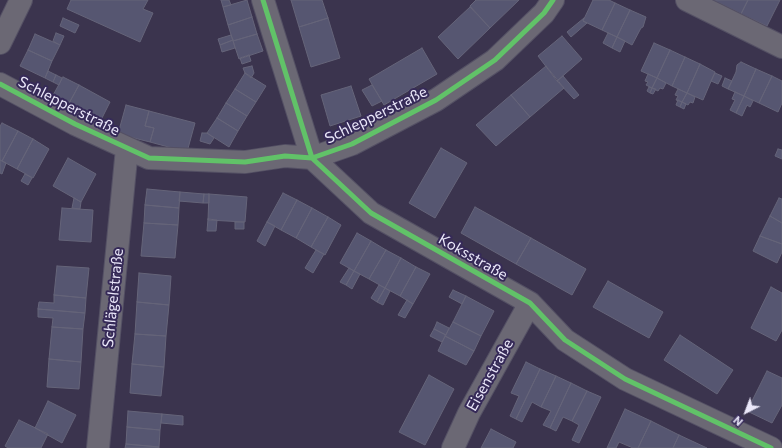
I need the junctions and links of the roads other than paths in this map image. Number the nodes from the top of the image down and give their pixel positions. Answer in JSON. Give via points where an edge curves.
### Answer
{"nodes":[{"id":1,"x":21,"y":0,"type":"edge"},
{"id":2,"x":263,"y":0,"type":"edge"},
{"id":3,"x":553,"y":0,"type":"edge"},
{"id":4,"x":687,"y":0,"type":"edge"},
{"id":5,"x":0,"y":44,"type":"edge"},
{"id":6,"x":782,"y":47,"type":"edge"},
{"id":7,"x":0,"y":84,"type":"edge"},
{"id":8,"x":128,"y":148,"type":"junction"},
{"id":9,"x":312,"y":158,"type":"junction"},
{"id":10,"x":530,"y":303,"type":"junction"},
{"id":11,"x":98,"y":448,"type":"edge"},
{"id":12,"x":453,"y":448,"type":"edge"},
{"id":13,"x":771,"y":448,"type":"edge"}],
"edges":[{"from":1,"to":5,"type":"street"},
{"from":2,"to":9,"type":"street","name":"Koksstraße"},
{"from":3,"to":9,"type":"street","name":"Schlepperstraße","via":[[544,13],[495,60],[436,100],[352,144]]},
{"from":4,"to":6,"type":"street"},
{"from":7,"to":8,"type":"street","name":"Schlepperstraße","via":[[75,124]]},
{"from":8,"to":9,"type":"street","name":"Schlepperstraße","via":[[149,158],[245,162],[285,156]]},
{"from":8,"to":11,"type":"street","name":"Schlägelstraße"},
{"from":9,"to":10,"type":"street","name":"Koksstraße","via":[[371,213]]},
{"from":10,"to":12,"type":"street","name":"Eisenstraße","via":[[469,413]]},
{"from":10,"to":13,"type":"street","name":"Koksstraße","via":[[565,340],[625,379]]}]}
